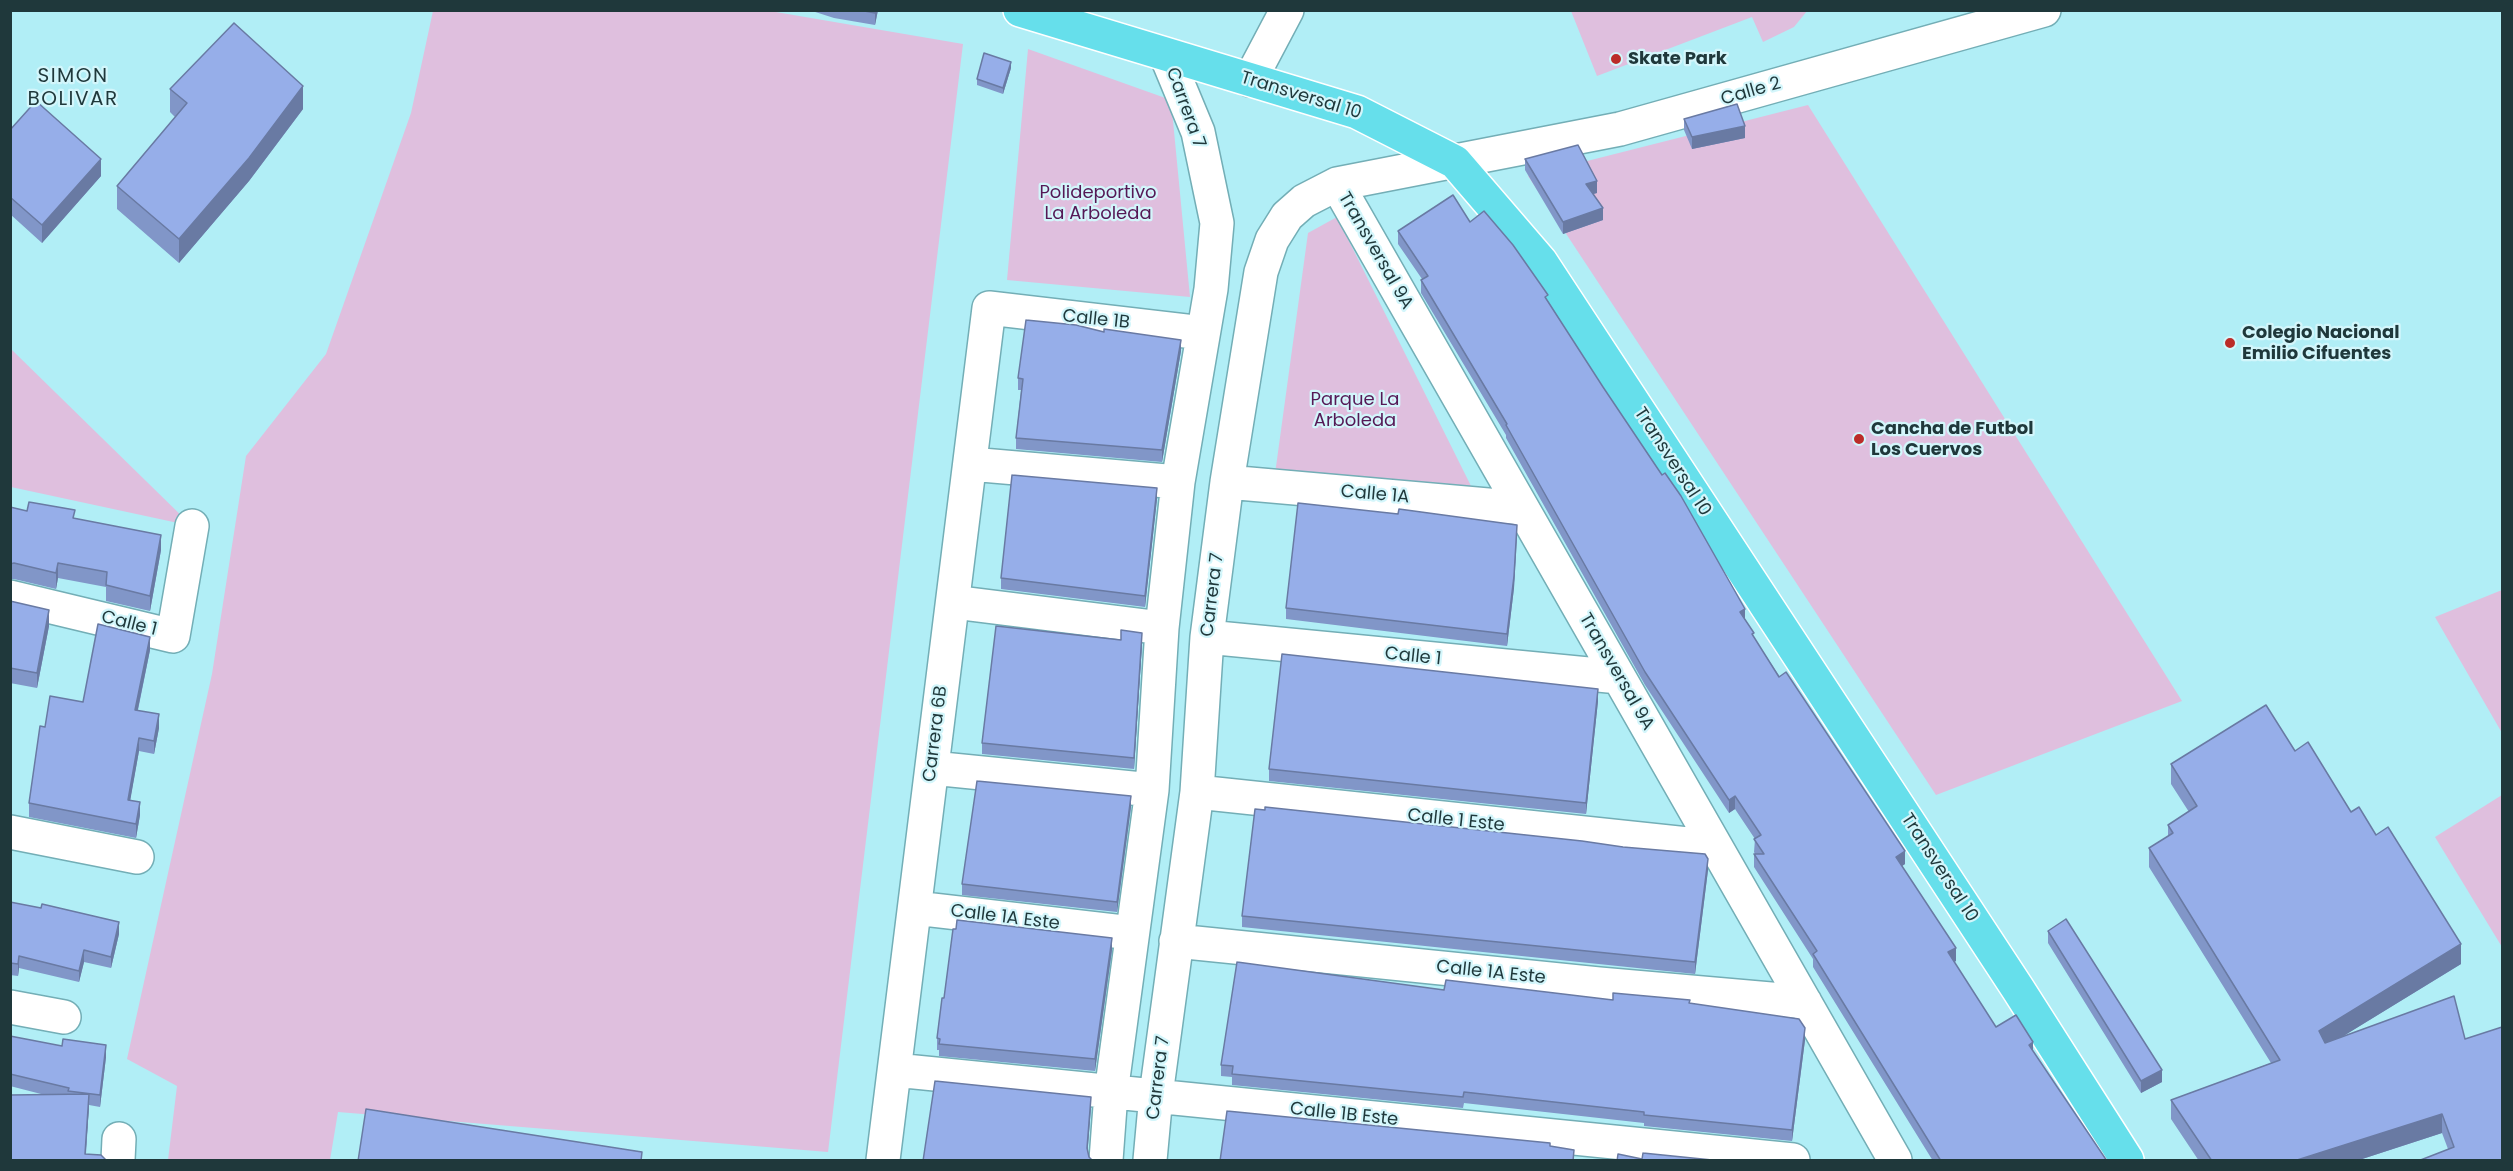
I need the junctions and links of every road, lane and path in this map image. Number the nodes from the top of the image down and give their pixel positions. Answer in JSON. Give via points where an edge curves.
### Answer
{"nodes":[{"id":1,"x":1020,"y":10,"type":"edge"},
{"id":2,"x":1287,"y":10,"type":"edge"},
{"id":3,"x":2044,"y":10,"type":"edge"},
{"id":4,"x":1166,"y":55,"type":"junction"},
{"id":5,"x":1250,"y":80,"type":"junction"},
{"id":6,"x":1455,"y":162,"type":"junction"},
{"id":7,"x":1337,"y":184,"type":"junction"},
{"id":8,"x":990,"y":308,"type":"joint"},
{"id":9,"x":1203,"y":333,"type":"junction"},
{"id":10,"x":970,"y":464,"type":"junction"},
{"id":11,"x":1178,"y":482,"type":"junction"},
{"id":12,"x":1227,"y":482,"type":"junction"},
{"id":13,"x":1522,"y":508,"type":"junction"},
{"id":14,"x":192,"y":526,"type":"dead end"},
{"id":15,"x":10,"y":597,"type":"edge"},
{"id":16,"x":953,"y":602,"type":"junction"},
{"id":17,"x":1162,"y":628,"type":"junction"},
{"id":18,"x":1207,"y":637,"type":"junction"},
{"id":19,"x":1619,"y":677,"type":"junction"},
{"id":20,"x":932,"y":768,"type":"junction"},
{"id":21,"x":1152,"y":790,"type":"junction"},
{"id":22,"x":1197,"y":792,"type":"junction"},
{"id":23,"x":10,"y":832,"type":"edge"},
{"id":24,"x":1716,"y":847,"type":"junction"},
{"id":25,"x":136,"y":857,"type":"dead end"},
{"id":26,"x":915,"y":908,"type":"junction"},
{"id":27,"x":1132,"y":933,"type":"junction"},
{"id":28,"x":1176,"y":941,"type":"junction"},
{"id":29,"x":1805,"y":1002,"type":"junction"},
{"id":30,"x":10,"y":1007,"type":"edge"},
{"id":31,"x":64,"y":1017,"type":"dead end"},
{"id":32,"x":895,"y":1070,"type":"junction"},
{"id":33,"x":1112,"y":1094,"type":"junction"},
{"id":34,"x":1156,"y":1095,"type":"junction"},
{"id":35,"x":1592,"y":1151,"type":"edge"},
{"id":36,"x":884,"y":1161,"type":"edge"},
{"id":37,"x":1106,"y":1161,"type":"edge"},
{"id":38,"x":1150,"y":1161,"type":"edge"},
{"id":39,"x":1793,"y":1161,"type":"edge"},
{"id":40,"x":1895,"y":1161,"type":"edge"},
{"id":41,"x":2127,"y":1161,"type":"edge"}],
"edges":[{"from":1,"to":4,"type":"main road","name":"Transversal 10"},
{"from":2,"to":5,"type":"street"},
{"from":3,"to":6,"type":"street","name":"Calle 2","via":[[1620,129]]},
{"from":4,"to":5,"type":"main road","name":"Transversal 10"},
{"from":4,"to":9,"type":"street","name":"Carrera 7","via":[[1198,132],[1217,223]]},
{"from":5,"to":6,"type":"main road","name":"Transversal 10","via":[[1358,112]]},
{"from":6,"to":7,"type":"street","name":"Carrera 7"},
{"from":6,"to":41,"type":"main road","name":"Transversal 10","via":[[1541,262]]},
{"from":7,"to":12,"type":"street","name":"Carrera 7","via":[[1304,201],[1287,216],[1272,240],[1261,272]]},
{"from":7,"to":13,"type":"street","name":"Transversal 9A"},
{"from":8,"to":9,"type":"street","name":"Calle 1B"},
{"from":8,"to":10,"type":"street","name":"Carrera 6B"},
{"from":9,"to":11,"type":"street","name":"Carrera 7"},
{"from":10,"to":11,"type":"street"},
{"from":10,"to":16,"type":"street","name":"Carrera 6B"},
{"from":11,"to":17,"type":"street","name":"Carrera 7"},
{"from":12,"to":13,"type":"street","name":"Calle 1A"},
{"from":12,"to":18,"type":"street","name":"Carrera 7"},
{"from":13,"to":19,"type":"street","name":"Transversal 9A"},
{"from":14,"to":15,"type":"street","name":"Calle 1","via":[[173,636]]},
{"from":16,"to":17,"type":"street"},
{"from":16,"to":20,"type":"street","name":"Carrera 6B"},
{"from":17,"to":21,"type":"street","name":"Carrera 7"},
{"from":18,"to":19,"type":"street","name":"Calle 1"},
{"from":18,"to":22,"type":"street","name":"Carrera 7"},
{"from":19,"to":24,"type":"street","name":"Transversal 9A"},
{"from":20,"to":21,"type":"street"},
{"from":20,"to":26,"type":"street","name":"Carrera 6B"},
{"from":21,"to":27,"type":"street","name":"Carrera 7"},
{"from":22,"to":24,"type":"street","name":"Calle 1 Este"},
{"from":22,"to":28,"type":"street","name":"Carrera 7"},
{"from":23,"to":25,"type":"street"},
{"from":24,"to":29,"type":"street","name":"Transversal 9A"},
{"from":26,"to":27,"type":"street","name":"Calle 1A Este"},
{"from":26,"to":32,"type":"street","name":"Carrera 6B"},
{"from":27,"to":33,"type":"street","name":"Carrera 7"},
{"from":28,"to":29,"type":"street","name":"Calle 1A Este"},
{"from":28,"to":34,"type":"street","name":"Carrera 7"},
{"from":29,"to":40,"type":"street","name":"Transversal 9A"},
{"from":30,"to":31,"type":"street"},
{"from":32,"to":33,"type":"street","name":"Calle 1B Este"},
{"from":32,"to":36,"type":"street","name":"Carrera 6B"},
{"from":33,"to":34,"type":"street","name":"Calle 1B Este"},
{"from":33,"to":37,"type":"street","name":"Carrera 7"},
{"from":34,"to":35,"type":"street","name":"Calle 1B Este"},
{"from":34,"to":38,"type":"street","name":"Carrera 7"},
{"from":35,"to":39,"type":"street","name":"Calle 1B Este"}]}
